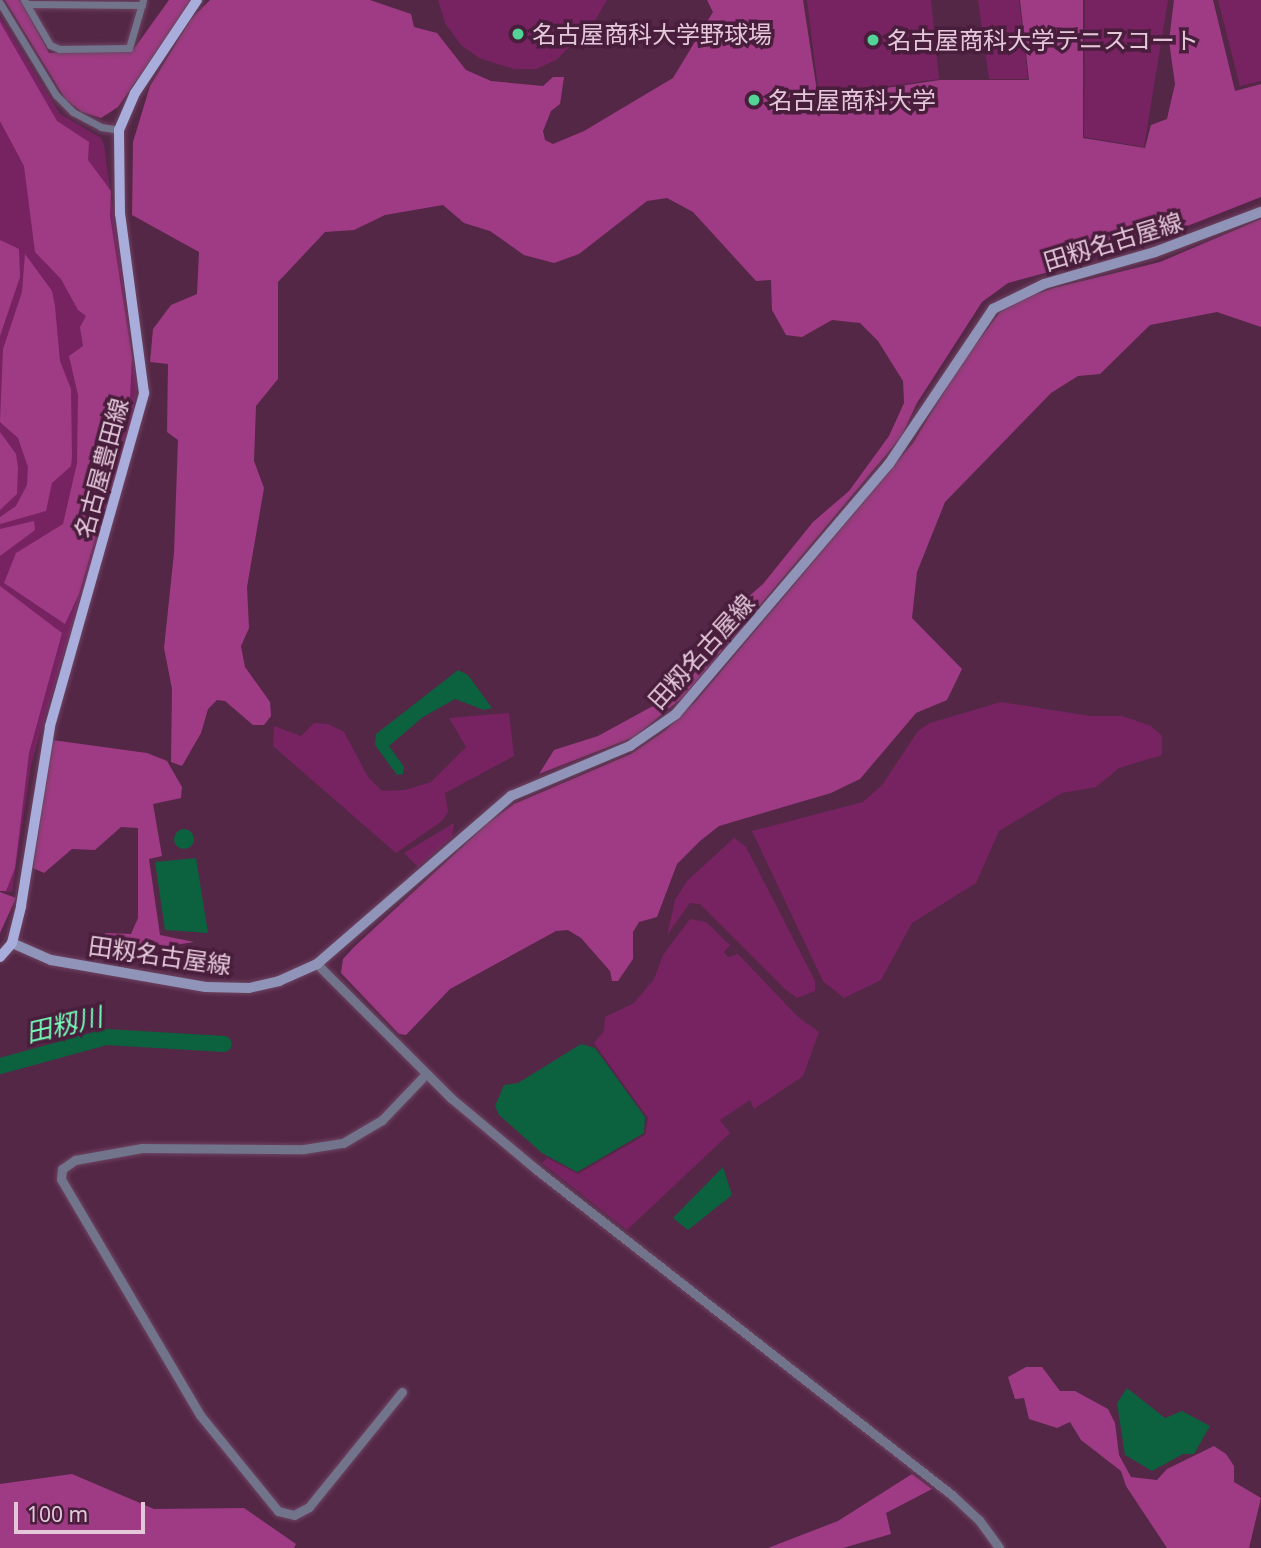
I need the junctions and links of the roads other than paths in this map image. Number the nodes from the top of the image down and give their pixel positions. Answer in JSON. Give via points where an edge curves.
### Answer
{"nodes":[{"id":1,"x":197,"y":0,"type":"edge"},
{"id":2,"x":26,"y":2,"type":"edge"},
{"id":3,"x":143,"y":2,"type":"edge"},
{"id":4,"x":0,"y":3,"type":"edge"},
{"id":5,"x":119,"y":130,"type":"junction"},
{"id":6,"x":1261,"y":212,"type":"edge"},
{"id":7,"x":12,"y":943,"type":"junction"},
{"id":8,"x":0,"y":957,"type":"edge"},
{"id":9,"x":317,"y":964,"type":"junction"},
{"id":10,"x":425,"y":1075,"type":"junction"},
{"id":11,"x":402,"y":1392,"type":"dead end"},
{"id":12,"x":999,"y":1548,"type":"edge"}],
"edges":[{"from":1,"to":5,"type":"main road","name":"名古屋豊田線","via":[[135,93]]},
{"from":2,"to":3,"type":"street"},
{"from":2,"to":3,"type":"street","via":[[50,45],[60,50],[129,48]]},
{"from":4,"to":5,"type":"street","via":[[56,95],[72,112],[101,127]]},
{"from":5,"to":7,"type":"main road","name":"名古屋豊田線","via":[[120,214],[144,393],[42,756],[29,860]]},
{"from":6,"to":9,"type":"main road","name":"田籾名古屋線","via":[[1155,252],[1044,284],[993,309],[895,456],[676,714],[631,746],[510,796]]},
{"from":7,"to":8,"type":"main road","name":"名古屋豊田線"},
{"from":7,"to":9,"type":"main road","name":"田籾名古屋線","via":[[51,960],[206,986],[249,988]]},
{"from":9,"to":10,"type":"street"},
{"from":10,"to":11,"type":"street","via":[[382,1120],[343,1143],[304,1149],[142,1148],[75,1160],[62,1169],[61,1179],[200,1415],[278,1511],[294,1515],[309,1507]]},
{"from":10,"to":12,"type":"street","via":[[537,1170],[952,1495],[979,1520]]}]}
